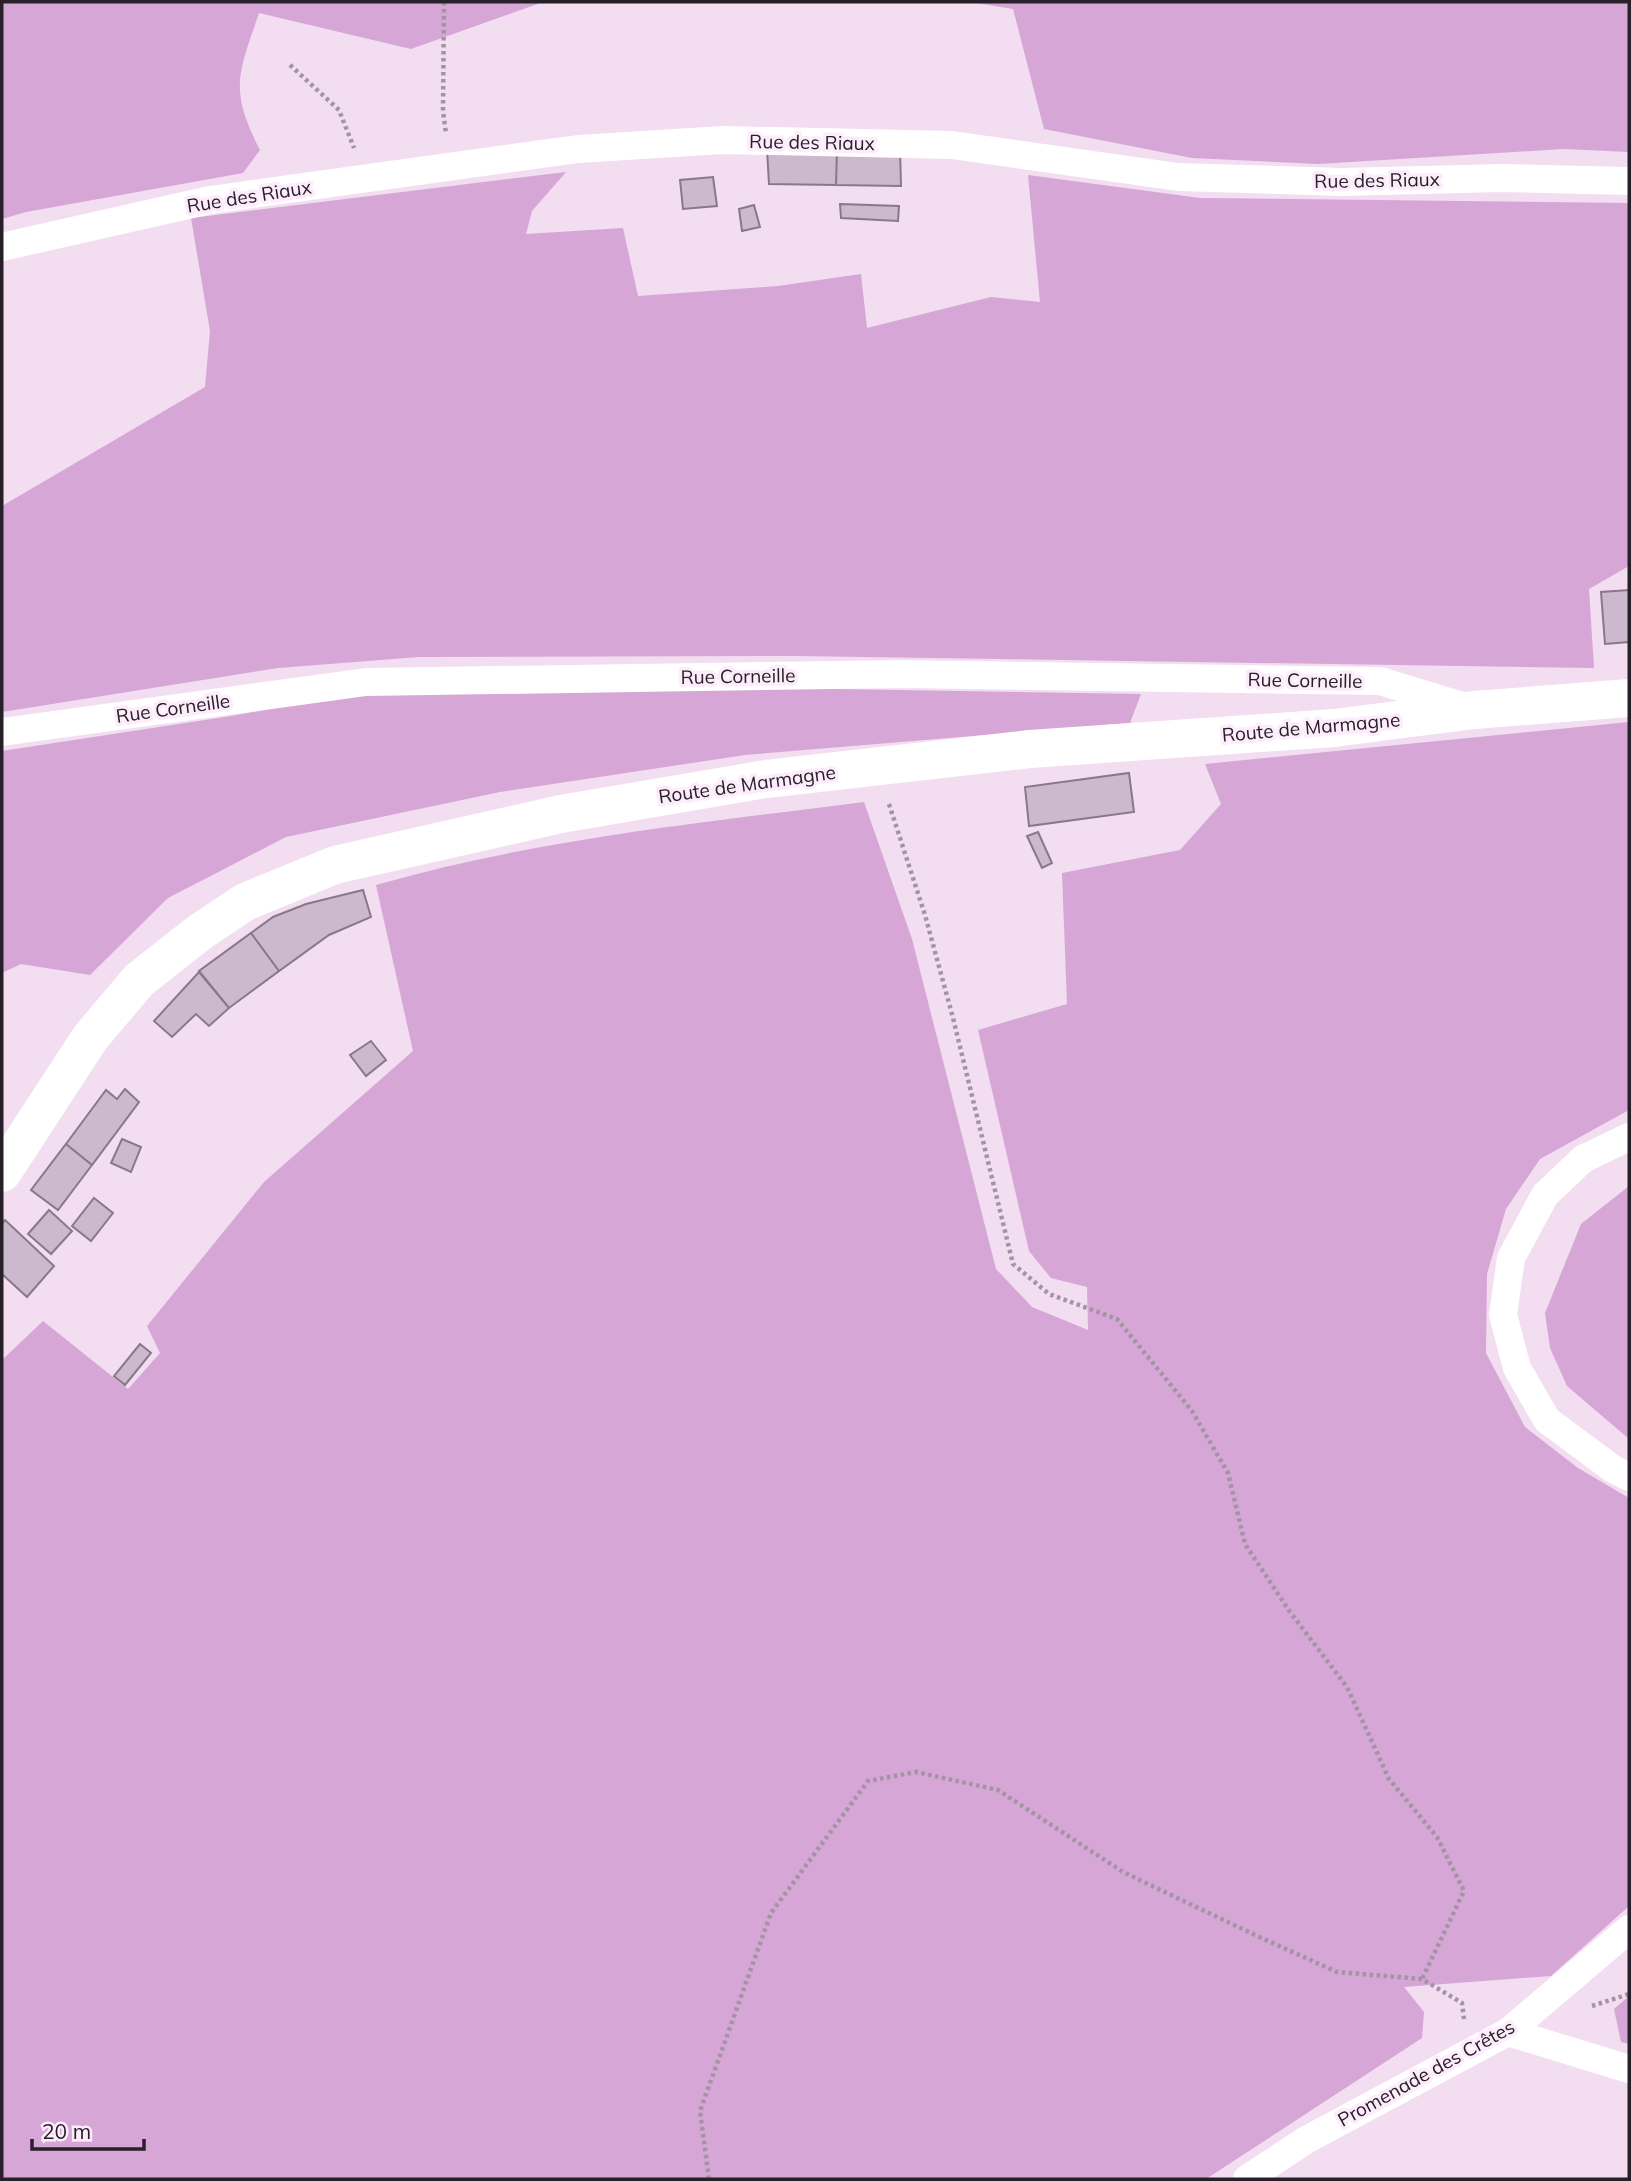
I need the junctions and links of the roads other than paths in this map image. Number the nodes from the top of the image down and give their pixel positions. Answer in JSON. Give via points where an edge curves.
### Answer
{"nodes":[{"id":1,"x":1629,"y":181,"type":"edge"},
{"id":2,"x":2,"y":247,"type":"edge"},
{"id":3,"x":1629,"y":698,"type":"edge"},
{"id":4,"x":1474,"y":710,"type":"junction"},
{"id":5,"x":2,"y":732,"type":"edge"},
{"id":6,"x":1629,"y":1137,"type":"edge"},
{"id":7,"x":2,"y":1173,"type":"edge"},
{"id":8,"x":1629,"y":1477,"type":"edge"},
{"id":9,"x":1629,"y":1928,"type":"edge"},
{"id":10,"x":1508,"y":2032,"type":"junction"},
{"id":11,"x":1629,"y":2069,"type":"edge"},
{"id":12,"x":1247,"y":2179,"type":"edge"}],
"edges":[{"from":1,"to":2,"type":"street","name":"Rue des Riaux","via":[[1342,182],[1178,177],[951,145],[723,140],[578,149],[210,200]]},
{"from":3,"to":4,"type":"street","name":"Route de Marmagne"},
{"from":4,"to":5,"type":"street","name":"Rue Corneille","via":[[1380,681],[904,674],[380,681]]},
{"from":4,"to":7,"type":"street","name":"Route de Marmagne","via":[[1334,728],[1030,749],[766,779],[561,814],[335,865],[245,902],[139,980],[90,1038]]},
{"from":6,"to":8,"type":"street","via":[[1583,1159],[1545,1195],[1511,1258],[1503,1315],[1517,1368],[1547,1420]]},
{"from":9,"to":10,"type":"street","name":"Promenade des Crêtes"},
{"from":10,"to":11,"type":"street"},
{"from":10,"to":12,"type":"street","name":"Promenade des Crêtes","via":[[1306,2140]]}]}
